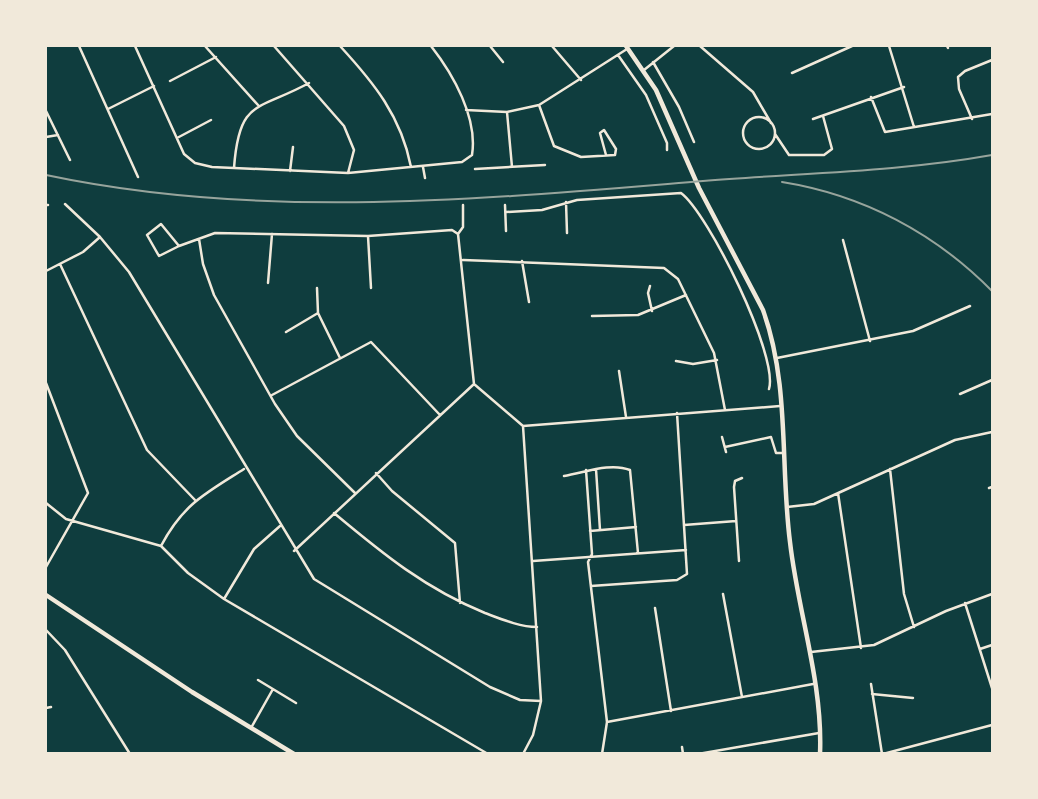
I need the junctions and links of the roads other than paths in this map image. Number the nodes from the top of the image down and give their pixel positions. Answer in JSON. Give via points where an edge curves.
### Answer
{"nodes":[{"id":1,"x":79,"y":46,"type":"edge"},
{"id":2,"x":135,"y":46,"type":"edge"},
{"id":3,"x":205,"y":46,"type":"edge"},
{"id":4,"x":274,"y":46,"type":"edge"},
{"id":5,"x":340,"y":46,"type":"edge"},
{"id":6,"x":431,"y":46,"type":"edge"},
{"id":7,"x":490,"y":46,"type":"edge"},
{"id":8,"x":552,"y":46,"type":"edge"},
{"id":9,"x":674,"y":46,"type":"edge"},
{"id":10,"x":700,"y":46,"type":"edge"},
{"id":11,"x":852,"y":46,"type":"edge"},
{"id":12,"x":889,"y":46,"type":"edge"},
{"id":13,"x":627,"y":47,"type":"edge"},
{"id":14,"x":618,"y":55,"type":"junction"},
{"id":15,"x":216,"y":57,"type":"junction"},
{"id":16,"x":992,"y":60,"type":"edge"},
{"id":17,"x":503,"y":62,"type":"dead end"},
{"id":18,"x":653,"y":62,"type":"junction"},
{"id":19,"x":644,"y":70,"type":"junction"},
{"id":20,"x":798,"y":70,"type":"junction"},
{"id":21,"x":792,"y":73,"type":"dead end"},
{"id":22,"x":802,"y":78,"type":"dead end"},
{"id":23,"x":581,"y":80,"type":"junction"},
{"id":24,"x":170,"y":81,"type":"dead end"},
{"id":25,"x":309,"y":83,"type":"junction"},
{"id":26,"x":154,"y":86,"type":"junction"},
{"id":27,"x":904,"y":87,"type":"junction"},
{"id":28,"x":871,"y":97,"type":"junction"},
{"id":29,"x":258,"y":105,"type":"junction"},
{"id":30,"x":539,"y":105,"type":"junction"},
{"id":31,"x":762,"y":107,"type":"junction"},
{"id":32,"x":108,"y":109,"type":"junction"},
{"id":33,"x":466,"y":110,"type":"junction"},
{"id":34,"x":46,"y":111,"type":"edge"},
{"id":35,"x":507,"y":112,"type":"junction"},
{"id":36,"x":992,"y":114,"type":"edge"},
{"id":37,"x":823,"y":116,"type":"junction"},
{"id":38,"x":757,"y":117,"type":"junction"},
{"id":39,"x":813,"y":119,"type":"dead end"},
{"id":40,"x":972,"y":119,"type":"junction"},
{"id":41,"x":211,"y":120,"type":"dead end"},
{"id":42,"x":771,"y":123,"type":"junction"},
{"id":43,"x":915,"y":127,"type":"junction"},
{"id":44,"x":775,"y":134,"type":"junction"},
{"id":45,"x":58,"y":135,"type":"junction"},
{"id":46,"x":46,"y":137,"type":"edge"},
{"id":47,"x":177,"y":138,"type":"junction"},
{"id":48,"x":694,"y":142,"type":"dead end"},
{"id":49,"x":293,"y":147,"type":"dead end"},
{"id":50,"x":667,"y":150,"type":"dead end"},
{"id":51,"x":606,"y":155,"type":"junction"},
{"id":52,"x":539,"y":158,"type":"dead end"},
{"id":53,"x":70,"y":160,"type":"dead end"},
{"id":54,"x":478,"y":162,"type":"dead end"},
{"id":55,"x":545,"y":164,"type":"dead end"},
{"id":56,"x":540,"y":165,"type":"junction"},
{"id":57,"x":423,"y":166,"type":"junction"},
{"id":58,"x":411,"y":167,"type":"junction"},
{"id":59,"x":512,"y":167,"type":"junction"},
{"id":60,"x":234,"y":168,"type":"junction"},
{"id":61,"x":290,"y":172,"type":"junction"},
{"id":62,"x":348,"y":173,"type":"junction"},
{"id":63,"x":138,"y":177,"type":"dead end"},
{"id":64,"x":425,"y":178,"type":"dead end"},
{"id":65,"x":566,"y":202,"type":"junction"},
{"id":66,"x":65,"y":204,"type":"dead end"},
{"id":67,"x":463,"y":205,"type":"dead end"},
{"id":68,"x":505,"y":205,"type":"dead end"},
{"id":69,"x":506,"y":212,"type":"junction"},
{"id":70,"x":506,"y":232,"type":"dead end"},
{"id":71,"x":272,"y":233,"type":"junction"},
{"id":72,"x":567,"y":233,"type":"dead end"},
{"id":73,"x":458,"y":234,"type":"junction"},
{"id":74,"x":368,"y":236,"type":"junction"},
{"id":75,"x":100,"y":237,"type":"junction"},
{"id":76,"x":199,"y":239,"type":"junction"},
{"id":77,"x":843,"y":240,"type":"dead end"},
{"id":78,"x":179,"y":246,"type":"junction"},
{"id":79,"x":463,"y":260,"type":"junction"},
{"id":80,"x":522,"y":261,"type":"junction"},
{"id":81,"x":60,"y":264,"type":"junction"},
{"id":82,"x":46,"y":271,"type":"edge"},
{"id":83,"x":268,"y":283,"type":"dead end"},
{"id":84,"x":650,"y":286,"type":"dead end"},
{"id":85,"x":317,"y":288,"type":"dead end"},
{"id":86,"x":371,"y":288,"type":"dead end"},
{"id":87,"x":686,"y":295,"type":"junction"},
{"id":88,"x":756,"y":296,"type":"junction"},
{"id":89,"x":746,"y":301,"type":"junction"},
{"id":90,"x":529,"y":302,"type":"dead end"},
{"id":91,"x":970,"y":306,"type":"dead end"},
{"id":92,"x":652,"y":311,"type":"junction"},
{"id":93,"x":318,"y":313,"type":"junction"},
{"id":94,"x":592,"y":316,"type":"dead end"},
{"id":95,"x":286,"y":332,"type":"dead end"},
{"id":96,"x":870,"y":341,"type":"junction"},
{"id":97,"x":340,"y":358,"type":"junction"},
{"id":98,"x":777,"y":358,"type":"junction"},
{"id":99,"x":676,"y":360,"type":"dead end"},
{"id":100,"x":717,"y":360,"type":"junction"},
{"id":101,"x":619,"y":371,"type":"dead end"},
{"id":102,"x":992,"y":380,"type":"edge"},
{"id":103,"x":46,"y":383,"type":"edge"},
{"id":104,"x":474,"y":384,"type":"junction"},
{"id":105,"x":769,"y":388,"type":"dead end"},
{"id":106,"x":960,"y":394,"type":"dead end"},
{"id":107,"x":271,"y":396,"type":"junction"},
{"id":108,"x":783,"y":406,"type":"junction"},
{"id":109,"x":725,"y":410,"type":"junction"},
{"id":110,"x":677,"y":413,"type":"junction"},
{"id":111,"x":440,"y":415,"type":"junction"},
{"id":112,"x":626,"y":417,"type":"junction"},
{"id":113,"x":523,"y":426,"type":"junction"},
{"id":114,"x":992,"y":432,"type":"edge"},
{"id":115,"x":722,"y":437,"type":"dead end"},
{"id":116,"x":725,"y":447,"type":"junction"},
{"id":117,"x":726,"y":452,"type":"dead end"},
{"id":118,"x":783,"y":453,"type":"junction"},
{"id":119,"x":245,"y":468,"type":"junction"},
{"id":120,"x":890,"y":469,"type":"junction"},
{"id":121,"x":586,"y":470,"type":"junction"},
{"id":122,"x":596,"y":470,"type":"junction"},
{"id":123,"x":376,"y":473,"type":"junction"},
{"id":124,"x":565,"y":475,"type":"dead end"},
{"id":125,"x":742,"y":478,"type":"dead end"},
{"id":126,"x":355,"y":493,"type":"junction"},
{"id":127,"x":838,"y":493,"type":"junction"},
{"id":128,"x":195,"y":500,"type":"junction"},
{"id":129,"x":46,"y":503,"type":"edge"},
{"id":130,"x":788,"y":508,"type":"junction"},
{"id":131,"x":334,"y":513,"type":"junction"},
{"id":132,"x":74,"y":521,"type":"junction"},
{"id":133,"x":736,"y":521,"type":"junction"},
{"id":134,"x":684,"y":525,"type":"junction"},
{"id":135,"x":280,"y":526,"type":"junction"},
{"id":136,"x":636,"y":527,"type":"junction"},
{"id":137,"x":600,"y":530,"type":"junction"},
{"id":138,"x":590,"y":531,"type":"junction"},
{"id":139,"x":161,"y":546,"type":"junction"},
{"id":140,"x":294,"y":551,"type":"junction"},
{"id":141,"x":687,"y":551,"type":"junction"},
{"id":142,"x":638,"y":553,"type":"junction"},
{"id":143,"x":590,"y":558,"type":"junction"},
{"id":144,"x":533,"y":561,"type":"junction"},
{"id":145,"x":739,"y":561,"type":"dead end"},
{"id":146,"x":46,"y":567,"type":"edge"},
{"id":147,"x":591,"y":586,"type":"junction"},
{"id":148,"x":723,"y":594,"type":"dead end"},
{"id":149,"x":992,"y":594,"type":"edge"},
{"id":150,"x":46,"y":595,"type":"edge"},
{"id":151,"x":224,"y":599,"type":"junction"},
{"id":152,"x":460,"y":603,"type":"junction"},
{"id":153,"x":965,"y":603,"type":"junction"},
{"id":154,"x":655,"y":608,"type":"dead end"},
{"id":155,"x":537,"y":627,"type":"junction"},
{"id":156,"x":914,"y":627,"type":"junction"},
{"id":157,"x":46,"y":630,"type":"edge"},
{"id":158,"x":992,"y":645,"type":"edge"},
{"id":159,"x":861,"y":648,"type":"junction"},
{"id":160,"x":980,"y":649,"type":"junction"},
{"id":161,"x":809,"y":652,"type":"junction"},
{"id":162,"x":258,"y":680,"type":"dead end"},
{"id":163,"x":815,"y":684,"type":"junction"},
{"id":164,"x":871,"y":684,"type":"dead end"},
{"id":165,"x":992,"y":688,"type":"edge"},
{"id":166,"x":273,"y":689,"type":"junction"},
{"id":167,"x":872,"y":694,"type":"junction"},
{"id":168,"x":742,"y":697,"type":"junction"},
{"id":169,"x":913,"y":698,"type":"dead end"},
{"id":170,"x":541,"y":701,"type":"junction"},
{"id":171,"x":296,"y":703,"type":"dead end"},
{"id":172,"x":51,"y":707,"type":"dead end"},
{"id":173,"x":46,"y":708,"type":"edge"},
{"id":174,"x":671,"y":711,"type":"junction"},
{"id":175,"x":607,"y":722,"type":"junction"},
{"id":176,"x":992,"y":725,"type":"edge"},
{"id":177,"x":251,"y":728,"type":"junction"},
{"id":178,"x":820,"y":732,"type":"junction"},
{"id":179,"x":682,"y":747,"type":"dead end"},
{"id":180,"x":130,"y":754,"type":"edge"},
{"id":181,"x":294,"y":754,"type":"edge"},
{"id":182,"x":488,"y":754,"type":"edge"},
{"id":183,"x":523,"y":754,"type":"edge"},
{"id":184,"x":602,"y":754,"type":"edge"},
{"id":185,"x":683,"y":754,"type":"edge"},
{"id":186,"x":698,"y":754,"type":"edge"},
{"id":187,"x":820,"y":754,"type":"edge"},
{"id":188,"x":883,"y":754,"type":"edge"}],
"edges":[{"from":1,"to":32,"type":"street"},
{"from":2,"to":26,"type":"street"},
{"from":3,"to":15,"type":"street"},
{"from":4,"to":25,"type":"street"},
{"from":5,"to":58,"type":"street","via":[[386,100]]},
{"from":6,"to":33,"type":"street"},
{"from":7,"to":17,"type":"street"},
{"from":8,"to":23,"type":"street"},
{"from":9,"to":18,"type":"street"},
{"from":10,"to":31,"type":"street","via":[[753,92]]},
{"from":11,"to":20,"type":"street"},
{"from":12,"to":27,"type":"street"},
{"from":13,"to":14,"type":"street"},
{"from":13,"to":19,"type":"main road"},
{"from":14,"to":23,"type":"street"},
{"from":14,"to":50,"type":"street","via":[[646,95]]},
{"from":15,"to":24,"type":"street"},
{"from":15,"to":29,"type":"street"},
{"from":16,"to":40,"type":"street","via":[[958,77]]},
{"from":18,"to":19,"type":"street"},
{"from":18,"to":48,"type":"street"},
{"from":19,"to":88,"type":"main road"},
{"from":20,"to":21,"type":"street"},
{"from":20,"to":22,"type":"street"},
{"from":23,"to":30,"type":"street"},
{"from":25,"to":29,"type":"street"},
{"from":25,"to":62,"type":"street","via":[[350,137],[354,150]]},
{"from":26,"to":32,"type":"street"},
{"from":26,"to":47,"type":"street"},
{"from":27,"to":28,"type":"street"},
{"from":27,"to":43,"type":"street"},
{"from":28,"to":37,"type":"street"},
{"from":28,"to":43,"type":"street","via":[[885,132]]},
{"from":29,"to":60,"type":"street","via":[[239,131]]},
{"from":30,"to":35,"type":"street"},
{"from":30,"to":51,"type":"street","via":[[554,146],[581,157]]},
{"from":31,"to":38,"type":"street"},
{"from":31,"to":42,"type":"street"},
{"from":32,"to":63,"type":"street"},
{"from":33,"to":35,"type":"street"},
{"from":33,"to":57,"type":"street","via":[[470,159]]},
{"from":34,"to":45,"type":"street"},
{"from":35,"to":59,"type":"street"},
{"from":36,"to":40,"type":"street"},
{"from":37,"to":39,"type":"street"},
{"from":37,"to":44,"type":"street","via":[[831,149],[828,153],[789,155]]},
{"from":38,"to":42,"type":"street"},
{"from":38,"to":44,"type":"street","via":[[743,130],[747,145],[767,147]]},
{"from":40,"to":43,"type":"street"},
{"from":41,"to":47,"type":"street"},
{"from":42,"to":44,"type":"street"},
{"from":45,"to":46,"type":"street"},
{"from":45,"to":53,"type":"street"},
{"from":47,"to":60,"type":"street","via":[[195,163]]},
{"from":49,"to":61,"type":"street"},
{"from":51,"to":51,"type":"street","via":[[617,153],[604,130],[600,133]]},
{"from":52,"to":56,"type":"street"},
{"from":54,"to":59,"type":"street","via":[[477,169]]},
{"from":55,"to":56,"type":"street"},
{"from":56,"to":59,"type":"street"},
{"from":57,"to":58,"type":"street"},
{"from":57,"to":64,"type":"street"},
{"from":58,"to":62,"type":"street"},
{"from":60,"to":61,"type":"street"},
{"from":61,"to":62,"type":"street"},
{"from":65,"to":69,"type":"street","via":[[542,210]]},
{"from":65,"to":72,"type":"street"},
{"from":65,"to":89,"type":"street","via":[[681,193],[699,211]]},
{"from":66,"to":75,"type":"street"},
{"from":67,"to":73,"type":"street"},
{"from":68,"to":69,"type":"street"},
{"from":69,"to":70,"type":"street"},
{"from":71,"to":74,"type":"street"},
{"from":71,"to":76,"type":"street","via":[[215,233]]},
{"from":71,"to":83,"type":"street"},
{"from":73,"to":74,"type":"street","via":[[452,230]]},
{"from":73,"to":79,"type":"street"},
{"from":74,"to":86,"type":"street"},
{"from":75,"to":81,"type":"street"},
{"from":75,"to":119,"type":"street","via":[[129,272]]},
{"from":76,"to":78,"type":"street"},
{"from":76,"to":107,"type":"street","via":[[214,295]]},
{"from":77,"to":96,"type":"street"},
{"from":78,"to":78,"type":"street","via":[[161,224],[147,235],[159,257]]},
{"from":79,"to":80,"type":"street"},
{"from":79,"to":104,"type":"street"},
{"from":80,"to":87,"type":"street","via":[[664,268],[678,279]]},
{"from":80,"to":90,"type":"street"},
{"from":81,"to":82,"type":"street"},
{"from":81,"to":128,"type":"street","via":[[147,450]]},
{"from":84,"to":92,"type":"street"},
{"from":85,"to":93,"type":"street"},
{"from":87,"to":92,"type":"street"},
{"from":87,"to":100,"type":"street"},
{"from":88,"to":89,"type":"street"},
{"from":88,"to":98,"type":"main road"},
{"from":89,"to":105,"type":"street","via":[[767,354]]},
{"from":91,"to":96,"type":"street","via":[[913,331]]},
{"from":92,"to":94,"type":"street"},
{"from":93,"to":95,"type":"street"},
{"from":93,"to":97,"type":"street"},
{"from":96,"to":98,"type":"street"},
{"from":97,"to":107,"type":"street"},
{"from":97,"to":111,"type":"street","via":[[365,342],[374,343]]},
{"from":98,"to":108,"type":"main road"},
{"from":99,"to":100,"type":"street","via":[[693,364]]},
{"from":100,"to":109,"type":"street"},
{"from":101,"to":112,"type":"street"},
{"from":102,"to":106,"type":"street"},
{"from":103,"to":132,"type":"street","via":[[88,493]]},
{"from":104,"to":111,"type":"street"},
{"from":104,"to":113,"type":"street"},
{"from":107,"to":126,"type":"street","via":[[297,436]]},
{"from":108,"to":109,"type":"street"},
{"from":108,"to":118,"type":"main road"},
{"from":109,"to":110,"type":"street"},
{"from":110,"to":112,"type":"street"},
{"from":110,"to":134,"type":"street"},
{"from":111,"to":123,"type":"street"},
{"from":112,"to":113,"type":"street"},
{"from":113,"to":144,"type":"street"},
{"from":114,"to":120,"type":"street","via":[[955,440]]},
{"from":115,"to":116,"type":"street"},
{"from":116,"to":117,"type":"street"},
{"from":116,"to":118,"type":"street","via":[[771,437],[776,453]]},
{"from":118,"to":130,"type":"main road"},
{"from":119,"to":128,"type":"street"},
{"from":119,"to":135,"type":"street"},
{"from":120,"to":127,"type":"street"},
{"from":120,"to":156,"type":"street","via":[[904,594]]},
{"from":121,"to":122,"type":"street"},
{"from":121,"to":124,"type":"street"},
{"from":121,"to":138,"type":"street"},
{"from":122,"to":136,"type":"street","via":[[630,470]]},
{"from":122,"to":137,"type":"street"},
{"from":123,"to":126,"type":"street"},
{"from":123,"to":152,"type":"street","via":[[456,543]]},
{"from":125,"to":133,"type":"street","via":[[734,486]]},
{"from":126,"to":131,"type":"street"},
{"from":127,"to":130,"type":"street","via":[[814,504]]},
{"from":127,"to":159,"type":"street"},
{"from":128,"to":139,"type":"street","via":[[175,520]]},
{"from":129,"to":132,"type":"street"},
{"from":130,"to":161,"type":"main road","via":[[792,561]]},
{"from":131,"to":140,"type":"street"},
{"from":131,"to":152,"type":"street","via":[[387,557]]},
{"from":132,"to":139,"type":"street"},
{"from":132,"to":146,"type":"street"},
{"from":133,"to":134,"type":"street"},
{"from":133,"to":145,"type":"street"},
{"from":134,"to":141,"type":"street"},
{"from":135,"to":140,"type":"street"},
{"from":135,"to":151,"type":"street","via":[[254,549]]},
{"from":136,"to":137,"type":"street"},
{"from":136,"to":142,"type":"street"},
{"from":137,"to":138,"type":"street"},
{"from":138,"to":143,"type":"street"},
{"from":139,"to":151,"type":"street"},
{"from":140,"to":170,"type":"street","via":[[314,579],[341,598],[490,687],[520,700]]},
{"from":141,"to":142,"type":"street"},
{"from":141,"to":147,"type":"street","via":[[688,570],[682,579]]},
{"from":142,"to":143,"type":"street"},
{"from":143,"to":144,"type":"street"},
{"from":143,"to":147,"type":"street"},
{"from":144,"to":155,"type":"street"},
{"from":147,"to":175,"type":"street"},
{"from":148,"to":168,"type":"street"},
{"from":149,"to":153,"type":"street"},
{"from":150,"to":177,"type":"main road"},
{"from":151,"to":182,"type":"street"},
{"from":152,"to":155,"type":"street","via":[[505,621]]},
{"from":153,"to":156,"type":"street"},
{"from":153,"to":160,"type":"street"},
{"from":154,"to":174,"type":"street"},
{"from":155,"to":170,"type":"street"},
{"from":156,"to":159,"type":"street"},
{"from":157,"to":180,"type":"street","via":[[65,650]]},
{"from":158,"to":160,"type":"street"},
{"from":159,"to":161,"type":"street"},
{"from":160,"to":165,"type":"street"},
{"from":161,"to":163,"type":"main road"},
{"from":162,"to":166,"type":"street"},
{"from":163,"to":168,"type":"street"},
{"from":163,"to":178,"type":"main road"},
{"from":164,"to":167,"type":"street"},
{"from":166,"to":171,"type":"street"},
{"from":166,"to":177,"type":"street"},
{"from":167,"to":169,"type":"street"},
{"from":167,"to":188,"type":"street"},
{"from":168,"to":174,"type":"street"},
{"from":170,"to":183,"type":"street"},
{"from":172,"to":173,"type":"street"},
{"from":174,"to":175,"type":"street"},
{"from":175,"to":184,"type":"street"},
{"from":176,"to":188,"type":"street"},
{"from":177,"to":181,"type":"main road"},
{"from":178,"to":186,"type":"street"},
{"from":178,"to":187,"type":"main road"},
{"from":179,"to":185,"type":"street"}]}
